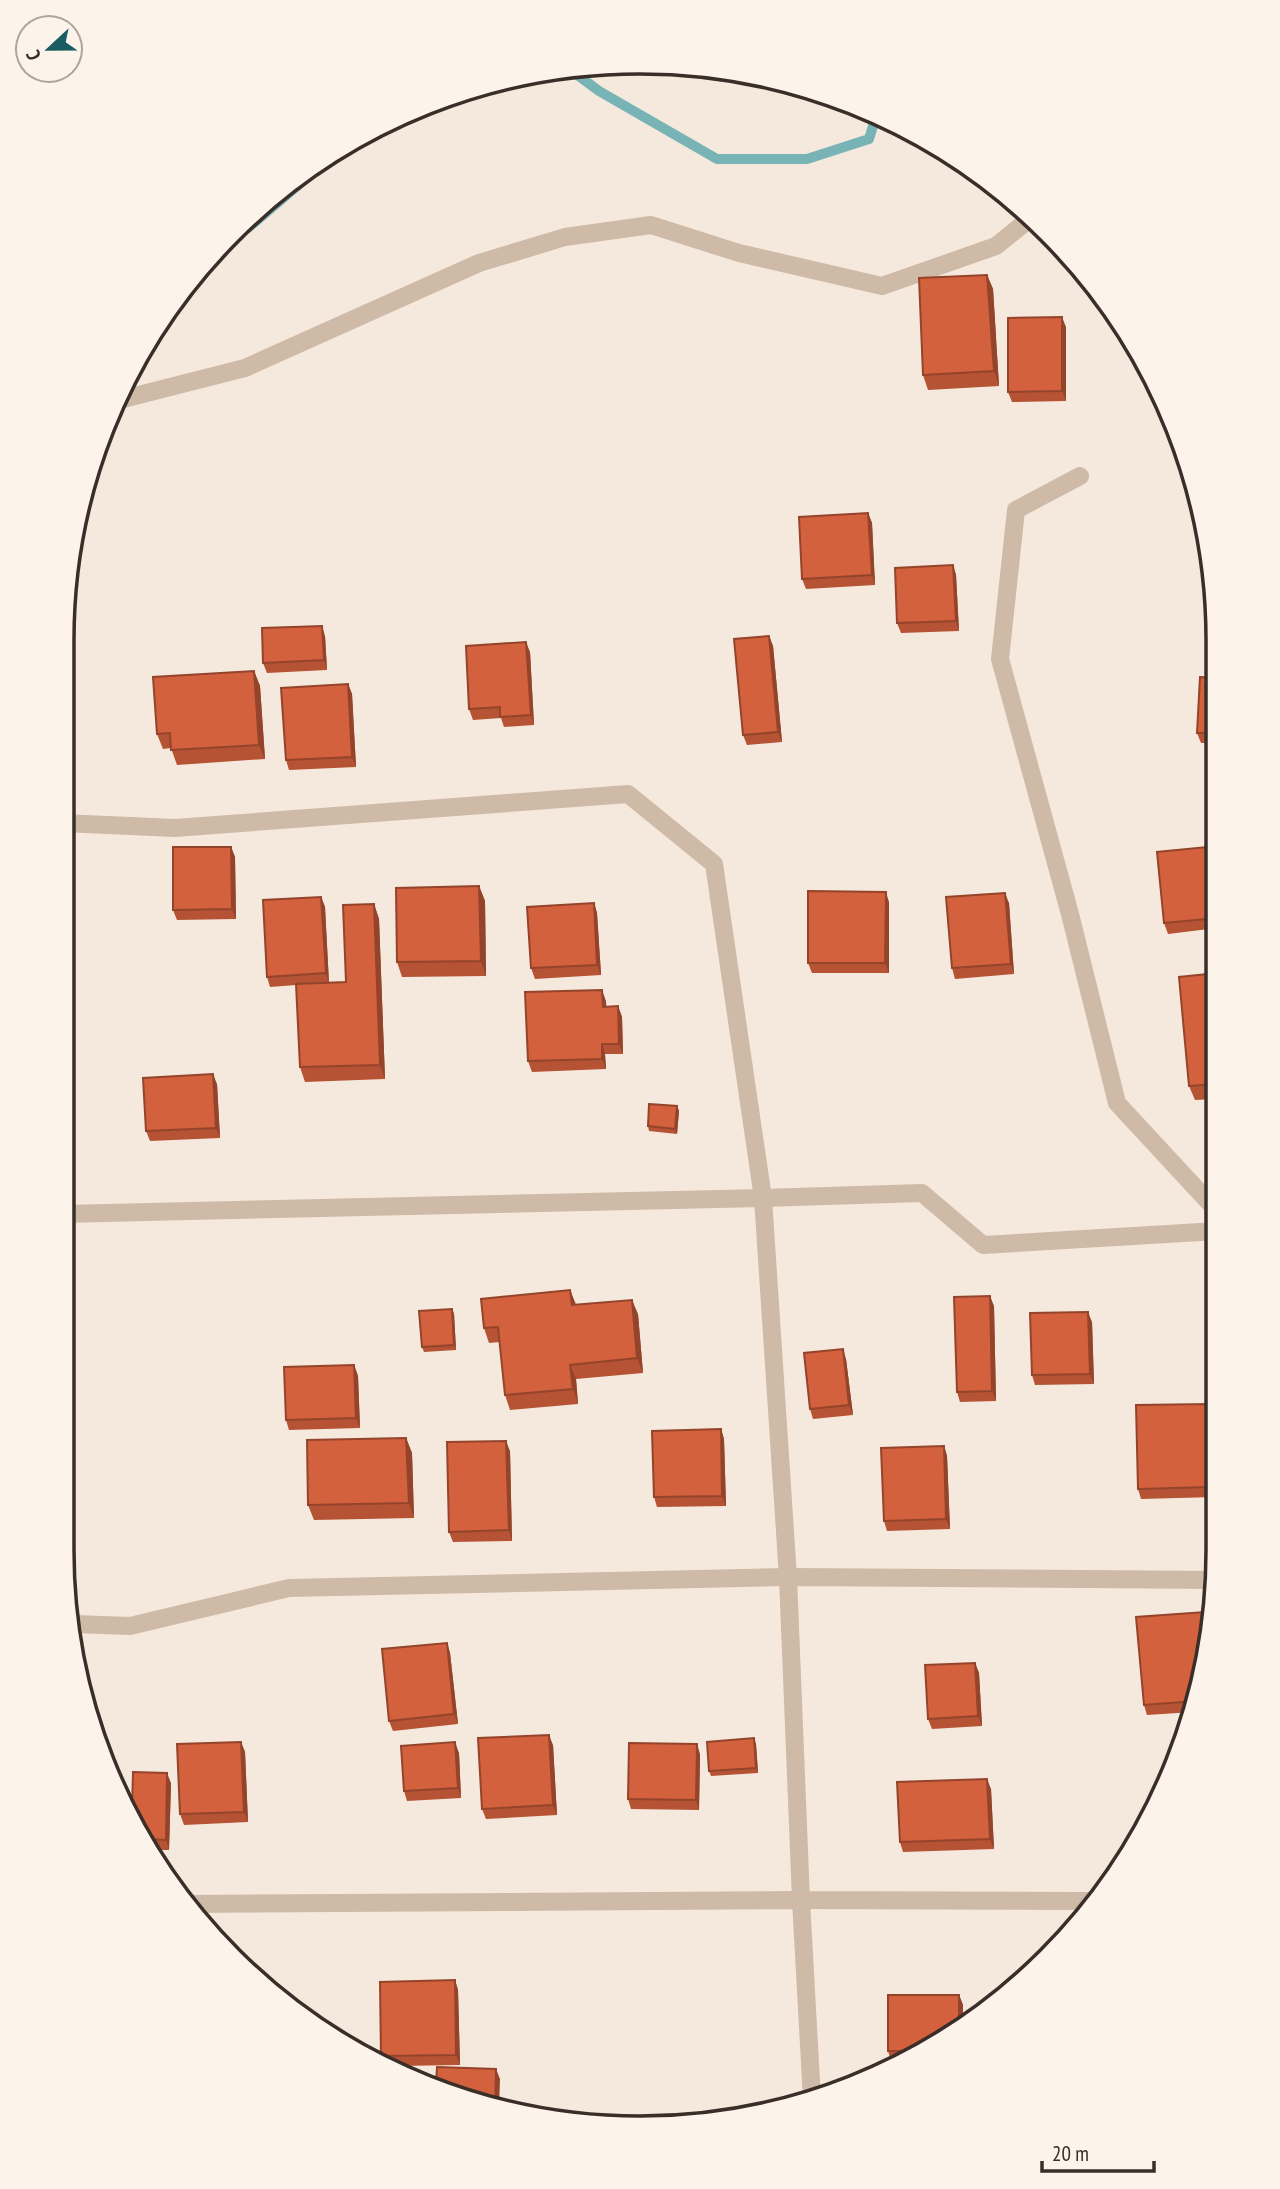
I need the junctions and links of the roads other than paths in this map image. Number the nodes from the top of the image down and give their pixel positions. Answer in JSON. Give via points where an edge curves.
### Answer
{"nodes":[{"id":1,"x":1024,"y":223,"type":"edge"},
{"id":2,"x":128,"y":398,"type":"edge"},
{"id":3,"x":1080,"y":476,"type":"dead end"},
{"id":4,"x":74,"y":824,"type":"edge"},
{"id":5,"x":763,"y":1198,"type":"junction"},
{"id":6,"x":1206,"y":1199,"type":"edge"},
{"id":7,"x":74,"y":1214,"type":"edge"},
{"id":8,"x":1206,"y":1232,"type":"edge"},
{"id":9,"x":788,"y":1577,"type":"junction"},
{"id":10,"x":1205,"y":1580,"type":"edge"},
{"id":11,"x":78,"y":1624,"type":"edge"},
{"id":12,"x":801,"y":1900,"type":"junction"},
{"id":13,"x":1083,"y":1901,"type":"edge"},
{"id":14,"x":198,"y":1903,"type":"edge"},
{"id":15,"x":811,"y":2088,"type":"edge"}],
"edges":[{"from":1,"to":2,"type":"street","via":[[996,246],[882,286],[739,253],[651,225],[565,237],[478,262],[244,368]]},
{"from":3,"to":6,"type":"street","via":[[1016,510],[1000,659],[1117,1103]]},
{"from":4,"to":5,"type":"street","via":[[175,828],[628,794],[714,864]]},
{"from":5,"to":7,"type":"street"},
{"from":5,"to":8,"type":"street","via":[[922,1193],[983,1245]]},
{"from":5,"to":9,"type":"street"},
{"from":9,"to":10,"type":"street"},
{"from":9,"to":11,"type":"street","via":[[289,1588],[130,1626]]},
{"from":9,"to":12,"type":"street"},
{"from":12,"to":13,"type":"street"},
{"from":12,"to":14,"type":"street"},
{"from":12,"to":15,"type":"street"}]}
